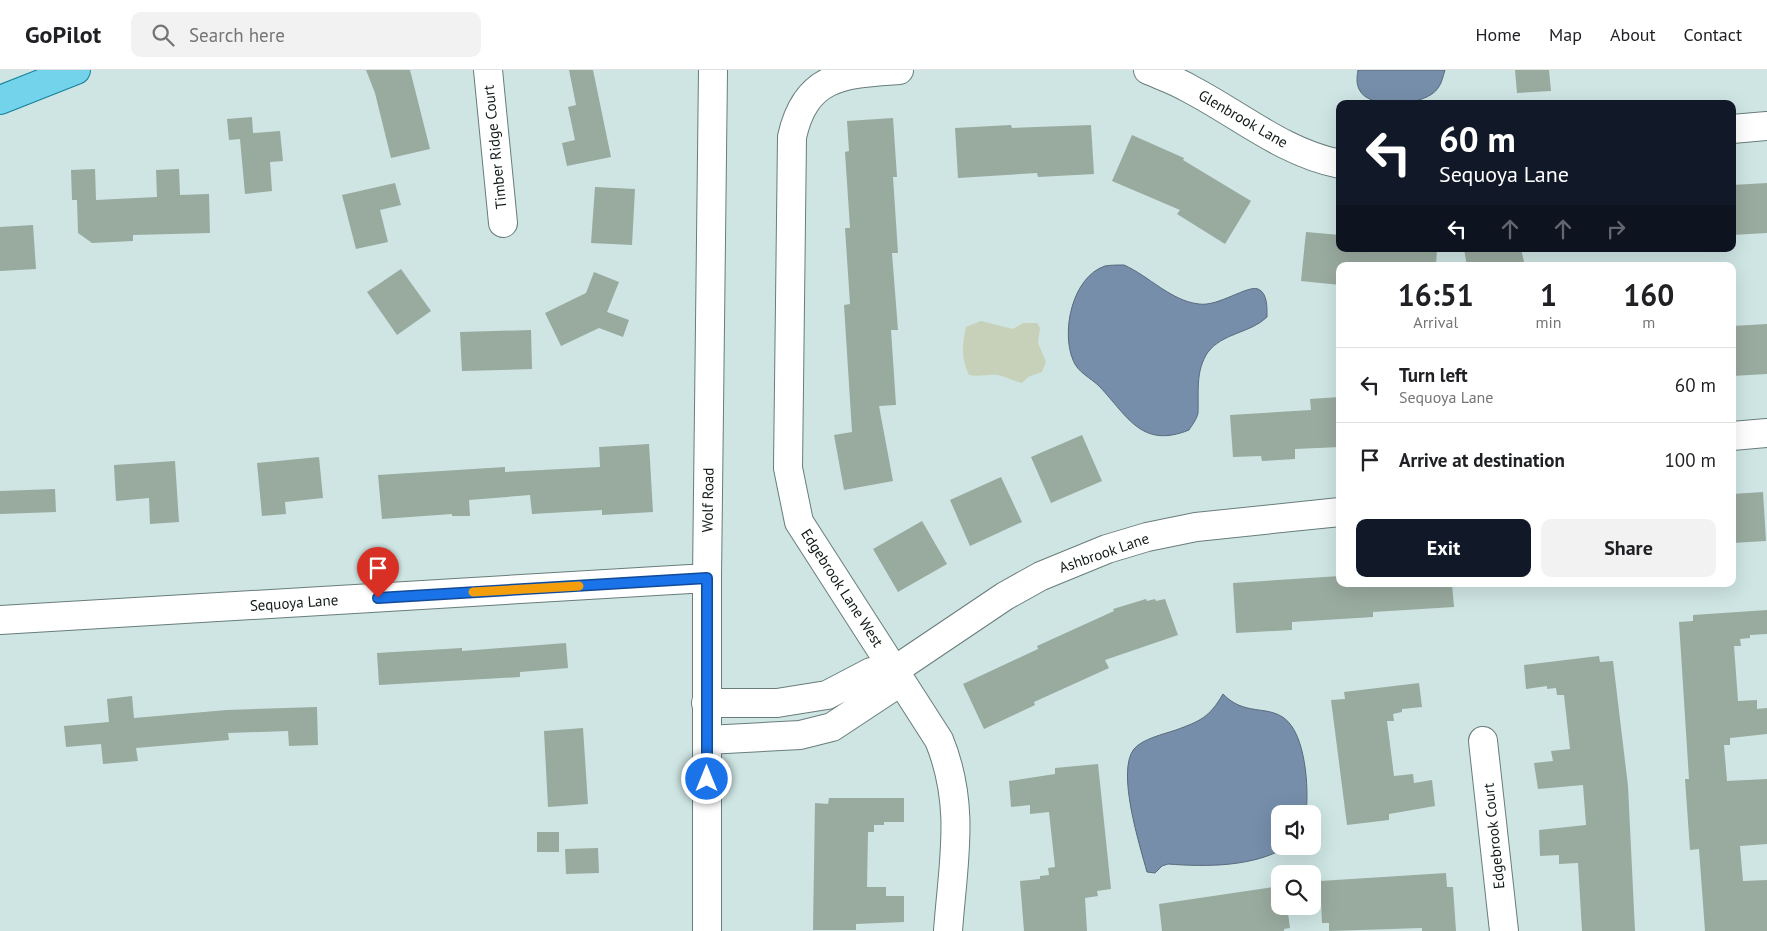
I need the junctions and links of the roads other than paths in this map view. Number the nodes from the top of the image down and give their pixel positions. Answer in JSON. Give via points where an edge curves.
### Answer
{"nodes":[{"id":1,"x":76,"y":70,"type":"edge"},
{"id":2,"x":488,"y":70,"type":"edge"},
{"id":3,"x":713,"y":70,"type":"edge"},
{"id":4,"x":899,"y":70,"type":"edge"},
{"id":5,"x":1148,"y":70,"type":"edge"},
{"id":6,"x":0,"y":100,"type":"edge"},
{"id":7,"x":1767,"y":126,"type":"edge"},
{"id":8,"x":1736,"y":129,"type":"edge"},
{"id":9,"x":1336,"y":163,"type":"edge"},
{"id":10,"x":503,"y":223,"type":"dead end"},
{"id":11,"x":1767,"y":433,"type":"edge"},
{"id":12,"x":1736,"y":436,"type":"edge"},
{"id":13,"x":1336,"y":512,"type":"edge"},
{"id":14,"x":707,"y":578,"type":"junction"},
{"id":15,"x":0,"y":620,"type":"edge"},
{"id":16,"x":896,"y":670,"type":"junction"},
{"id":17,"x":706,"y":703,"type":"junction"},
{"id":18,"x":706,"y":740,"type":"junction"},
{"id":19,"x":1483,"y":741,"type":"dead end"},
{"id":20,"x":707,"y":931,"type":"edge"},
{"id":21,"x":948,"y":931,"type":"edge"},
{"id":22,"x":1504,"y":931,"type":"edge"}],
"edges":[{"from":1,"to":6,"type":"main road"},
{"from":2,"to":10,"type":"street","name":"Timber Ridge Court"},
{"from":3,"to":14,"type":"street","name":"Wolf Road"},
{"from":4,"to":16,"type":"street","name":"Edgebrook Lane West","via":[[844,76],[820,86],[800,108],[792,137],[788,468],[799,522]]},
{"from":5,"to":9,"type":"street","name":"Glenbrook Lane","via":[[1190,88],[1266,136],[1318,160]]},
{"from":7,"to":8,"type":"street"},
{"from":11,"to":12,"type":"street"},
{"from":13,"to":16,"type":"street","name":"Ashbrook Lane","via":[[1196,527],[1107,549],[1041,576],[1005,596]]},
{"from":14,"to":15,"type":"street","name":"Sequoya Lane"},
{"from":14,"to":17,"type":"street","name":"Wolf Road"},
{"from":16,"to":17,"type":"street","name":"Ashbrook Lane","via":[[871,672],[827,695],[778,703]]},
{"from":16,"to":18,"type":"street","via":[[891,688],[832,727],[800,736]]},
{"from":16,"to":21,"type":"street","name":"Edgebrook Lane West","via":[[939,740],[954,785],[957,813]]},
{"from":17,"to":18,"type":"street","name":"Wolf Road"},
{"from":18,"to":20,"type":"street","name":"Wolf Road"},
{"from":19,"to":22,"type":"street","name":"Edgebrook Court"}]}
